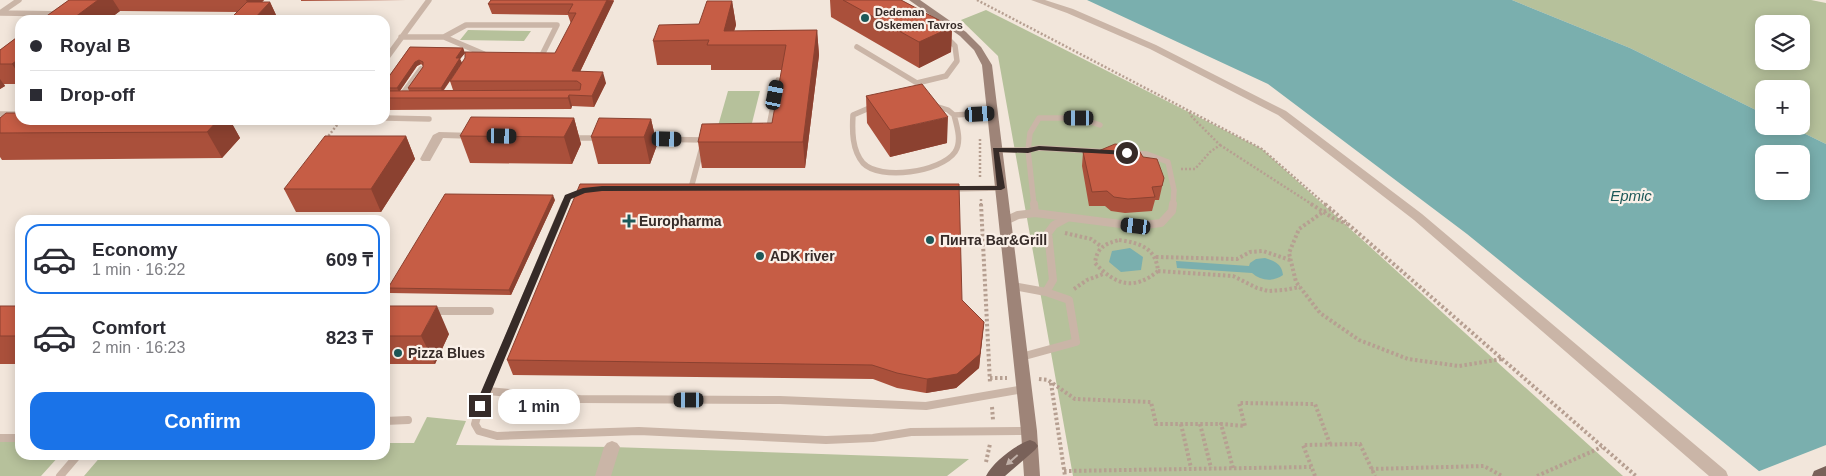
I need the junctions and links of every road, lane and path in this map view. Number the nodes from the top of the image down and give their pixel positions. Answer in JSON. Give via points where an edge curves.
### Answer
{"nodes":[{"id":1,"x":19,"y":0,"type":"edge"},
{"id":2,"x":429,"y":0,"type":"edge"},
{"id":3,"x":914,"y":0,"type":"edge"},
{"id":4,"x":976,"y":0,"type":"edge"},
{"id":5,"x":1036,"y":0,"type":"edge"},
{"id":6,"x":64,"y":15,"type":"edge"},
{"id":7,"x":936,"y":33,"type":"edge"},
{"id":8,"x":444,"y":37,"type":"junction"},
{"id":9,"x":401,"y":38,"type":"junction"},
{"id":10,"x":857,"y":47,"type":"dead end"},
{"id":11,"x":390,"y":53,"type":"edge"},
{"id":12,"x":489,"y":54,"type":"edge"},
{"id":13,"x":534,"y":54,"type":"edge"},
{"id":14,"x":421,"y":69,"type":"edge"},
{"id":15,"x":778,"y":80,"type":"edge"},
{"id":16,"x":393,"y":97,"type":"edge"},
{"id":17,"x":400,"y":97,"type":"junction"},
{"id":18,"x":409,"y":97,"type":"edge"},
{"id":19,"x":920,"y":103,"type":"edge"},
{"id":20,"x":878,"y":106,"type":"edge"},
{"id":21,"x":1188,"y":110,"type":"junction"},
{"id":22,"x":986,"y":113,"type":"junction"},
{"id":23,"x":0,"y":114,"type":"edge"},
{"id":24,"x":15,"y":114,"type":"edge"},
{"id":25,"x":954,"y":115,"type":"junction"},
{"id":26,"x":390,"y":118,"type":"edge"},
{"id":27,"x":429,"y":119,"type":"dead end"},
{"id":28,"x":337,"y":125,"type":"edge"},
{"id":29,"x":1100,"y":125,"type":"dead end"},
{"id":30,"x":484,"y":136,"type":"edge"},
{"id":31,"x":560,"y":137,"type":"edge"},
{"id":32,"x":608,"y":138,"type":"edge"},
{"id":33,"x":637,"y":139,"type":"edge"},
{"id":34,"x":766,"y":139,"type":"edge"},
{"id":35,"x":704,"y":140,"type":"junction"},
{"id":36,"x":713,"y":140,"type":"edge"},
{"id":37,"x":323,"y":144,"type":"edge"},
{"id":38,"x":1220,"y":145,"type":"junction"},
{"id":39,"x":995,"y":150,"type":"junction"},
{"id":40,"x":1028,"y":150,"type":"junction"},
{"id":41,"x":426,"y":159,"type":"dead end"},
{"id":42,"x":1170,"y":170,"type":"junction"},
{"id":43,"x":701,"y":188,"type":"edge"},
{"id":44,"x":1001,"y":188,"type":"junction"},
{"id":45,"x":940,"y":189,"type":"edge"},
{"id":46,"x":980,"y":189,"type":"junction"},
{"id":47,"x":593,"y":190,"type":"edge"},
{"id":48,"x":1331,"y":209,"type":"junction"},
{"id":49,"x":1323,"y":212,"type":"junction"},
{"id":50,"x":1035,"y":213,"type":"junction"},
{"id":51,"x":1067,"y":218,"type":"junction"},
{"id":52,"x":1005,"y":222,"type":"junction"},
{"id":53,"x":1350,"y":226,"type":"junction"},
{"id":54,"x":1051,"y":229,"type":"junction"},
{"id":55,"x":1102,"y":247,"type":"junction"},
{"id":56,"x":1156,"y":257,"type":"junction"},
{"id":57,"x":1291,"y":260,"type":"junction"},
{"id":58,"x":1158,"y":271,"type":"junction"},
{"id":59,"x":1103,"y":274,"type":"junction"},
{"id":60,"x":1013,"y":286,"type":"junction"},
{"id":61,"x":1300,"y":287,"type":"junction"},
{"id":62,"x":1046,"y":292,"type":"junction"},
{"id":63,"x":1068,"y":294,"type":"dead end"},
{"id":64,"x":423,"y":311,"type":"edge"},
{"id":65,"x":490,"y":311,"type":"dead end"},
{"id":66,"x":1021,"y":357,"type":"junction"},
{"id":67,"x":1502,"y":359,"type":"junction"},
{"id":68,"x":990,"y":378,"type":"junction"},
{"id":69,"x":1051,"y":382,"type":"junction"},
{"id":70,"x":1024,"y":384,"type":"junction"},
{"id":71,"x":488,"y":390,"type":"junction"},
{"id":72,"x":991,"y":394,"type":"junction"},
{"id":73,"x":408,"y":420,"type":"dead end"},
{"id":74,"x":390,"y":421,"type":"edge"},
{"id":75,"x":1181,"y":424,"type":"junction"},
{"id":76,"x":1200,"y":424,"type":"junction"},
{"id":77,"x":1221,"y":424,"type":"junction"},
{"id":78,"x":994,"y":431,"type":"junction"},
{"id":79,"x":0,"y":438,"type":"edge"},
{"id":80,"x":15,"y":438,"type":"edge"},
{"id":81,"x":1030,"y":438,"type":"junction"},
{"id":82,"x":1330,"y":444,"type":"junction"},
{"id":83,"x":1602,"y":446,"type":"junction"},
{"id":84,"x":612,"y":447,"type":"dead end"},
{"id":85,"x":74,"y":460,"type":"edge"},
{"id":86,"x":1311,"y":466,"type":"junction"},
{"id":87,"x":1191,"y":468,"type":"junction"},
{"id":88,"x":1211,"y":468,"type":"junction"},
{"id":89,"x":1232,"y":468,"type":"junction"},
{"id":90,"x":1372,"y":469,"type":"junction"},
{"id":91,"x":1064,"y":470,"type":"junction"},
{"id":92,"x":989,"y":473,"type":"edge"},
{"id":93,"x":1826,"y":473,"type":"edge"},
{"id":94,"x":60,"y":476,"type":"edge"},
{"id":95,"x":603,"y":476,"type":"edge"},
{"id":96,"x":1032,"y":476,"type":"edge"},
{"id":97,"x":1065,"y":476,"type":"edge"},
{"id":98,"x":1315,"y":476,"type":"edge"},
{"id":99,"x":1375,"y":476,"type":"edge"},
{"id":100,"x":1502,"y":476,"type":"edge"},
{"id":101,"x":1537,"y":476,"type":"edge"},
{"id":102,"x":1636,"y":476,"type":"edge"},
{"id":103,"x":1720,"y":476,"type":"edge"},
{"id":104,"x":1820,"y":476,"type":"edge"}],
"edges":[{"from":1,"to":6,"type":"lane","via":[[0,13]]},
{"from":2,"to":9,"type":"lane"},
{"from":3,"to":22,"type":"main road","via":[[963,34],[978,49],[986,65]]},
{"from":4,"to":21,"type":"path"},
{"from":5,"to":103,"type":"street","via":[[1153,47],[1282,113],[1418,217]]},
{"from":7,"to":10,"type":"lane","via":[[945,36],[955,46],[957,61],[946,76],[916,83]]},
{"from":8,"to":9,"type":"lane"},
{"from":8,"to":12,"type":"lane","via":[[480,54]]},
{"from":8,"to":13,"type":"lane","via":[[466,25],[557,25],[542,55]]},
{"from":9,"to":11,"type":"lane"},
{"from":14,"to":17,"type":"lane"},
{"from":15,"to":34,"type":"lane"},
{"from":16,"to":17,"type":"lane"},
{"from":17,"to":18,"type":"lane"},
{"from":19,"to":25,"type":"lane","via":[[939,106]]},
{"from":20,"to":25,"type":"lane","via":[[870,106],[853,115],[851,129],[855,149],[867,166],[876,170],[916,172],[948,159],[955,152],[959,138]]},
{"from":21,"to":38,"type":"path"},
{"from":21,"to":48,"type":"path","via":[[1262,148]]},
{"from":22,"to":25,"type":"lane"},
{"from":22,"to":39,"type":"main road"},
{"from":22,"to":46,"type":"path"},
{"from":23,"to":24,"type":"lane"},
{"from":26,"to":27,"type":"lane"},
{"from":28,"to":37,"type":"path"},
{"from":29,"to":40,"type":"lane","via":[[1079,118],[1039,118],[1030,133]]},
{"from":30,"to":41,"type":"street","via":[[439,135]]},
{"from":31,"to":32,"type":"lane"},
{"from":33,"to":35,"type":"lane"},
{"from":35,"to":36,"type":"lane"},
{"from":35,"to":43,"type":"lane","via":[[687,188]]},
{"from":38,"to":42,"type":"path","via":[[1195,169]]},
{"from":38,"to":49,"type":"path"},
{"from":39,"to":40,"type":"lane"},
{"from":39,"to":44,"type":"main road"},
{"from":40,"to":42,"type":"lane","via":[[1147,154],[1168,162]]},
{"from":40,"to":50,"type":"lane"},
{"from":42,"to":51,"type":"lane","via":[[1174,190],[1172,211],[1161,223],[1136,226]]},
{"from":44,"to":46,"type":"lane"},
{"from":44,"to":52,"type":"main road"},
{"from":45,"to":46,"type":"lane"},
{"from":46,"to":68,"type":"path"},
{"from":47,"to":71,"type":"lane","via":[[568,197]]},
{"from":48,"to":49,"type":"path"},
{"from":48,"to":53,"type":"path"},
{"from":49,"to":53,"type":"path"},
{"from":49,"to":57,"type":"path","via":[[1299,229],[1289,253]]},
{"from":50,"to":51,"type":"lane"},
{"from":50,"to":52,"type":"lane","via":[[1018,215]]},
{"from":51,"to":54,"type":"lane"},
{"from":52,"to":60,"type":"main road"},
{"from":53,"to":67,"type":"path"},
{"from":54,"to":55,"type":"path","via":[[1091,240]]},
{"from":54,"to":62,"type":"lane","via":[[1048,233],[1054,280]]},
{"from":55,"to":56,"type":"path","via":[[1119,240],[1135,242],[1150,249]]},
{"from":55,"to":59,"type":"path","via":[[1096,252],[1095,264]]},
{"from":56,"to":57,"type":"path","via":[[1237,259],[1258,250]]},
{"from":56,"to":58,"type":"path"},
{"from":57,"to":61,"type":"path"},
{"from":58,"to":59,"type":"path","via":[[1150,280],[1135,284],[1118,282]]},
{"from":58,"to":61,"type":"path","via":[[1233,276],[1256,288],[1272,290]]},
{"from":59,"to":63,"type":"path","via":[[1078,285]]},
{"from":60,"to":62,"type":"lane"},
{"from":60,"to":66,"type":"main road"},
{"from":61,"to":67,"type":"path","via":[[1320,313],[1359,340],[1408,359],[1459,366]]},
{"from":62,"to":66,"type":"lane","via":[[1069,300],[1076,342]]},
{"from":64,"to":65,"type":"lane"},
{"from":66,"to":70,"type":"main road"},
{"from":67,"to":83,"type":"path"},
{"from":68,"to":70,"type":"path"},
{"from":68,"to":72,"type":"path"},
{"from":69,"to":70,"type":"path"},
{"from":69,"to":75,"type":"path","via":[[1075,399],[1151,402],[1156,424]]},
{"from":69,"to":91,"type":"path"},
{"from":70,"to":72,"type":"lane"},
{"from":70,"to":81,"type":"main road"},
{"from":71,"to":72,"type":"lane","via":[[580,399],[780,400],[926,406]]},
{"from":71,"to":78,"type":"lane","via":[[475,424],[479,431],[497,436],[639,431],[826,440],[911,432]]},
{"from":72,"to":78,"type":"path"},
{"from":73,"to":74,"type":"lane"},
{"from":75,"to":76,"type":"path"},
{"from":75,"to":87,"type":"path"},
{"from":76,"to":77,"type":"path"},
{"from":76,"to":88,"type":"path"},
{"from":77,"to":82,"type":"path","via":[[1245,426],[1240,403],[1315,404]]},
{"from":77,"to":89,"type":"path"},
{"from":78,"to":81,"type":"lane"},
{"from":78,"to":92,"type":"path"},
{"from":79,"to":80,"type":"lane"},
{"from":81,"to":92,"type":"main road","one_way":true,"via":[[1012,459]]},
{"from":81,"to":96,"type":"main road"},
{"from":82,"to":86,"type":"path","via":[[1303,445]]},
{"from":82,"to":90,"type":"path","via":[[1360,444]]},
{"from":83,"to":101,"type":"path"},
{"from":83,"to":102,"type":"path"},
{"from":84,"to":95,"type":"street"},
{"from":85,"to":94,"type":"lane"},
{"from":86,"to":89,"type":"path"},
{"from":86,"to":98,"type":"path"},
{"from":87,"to":88,"type":"path"},
{"from":87,"to":91,"type":"path"},
{"from":88,"to":89,"type":"path"},
{"from":90,"to":99,"type":"path"},
{"from":90,"to":100,"type":"path","via":[[1484,466]]},
{"from":91,"to":97,"type":"path"},
{"from":93,"to":104,"type":"main road"}]}
